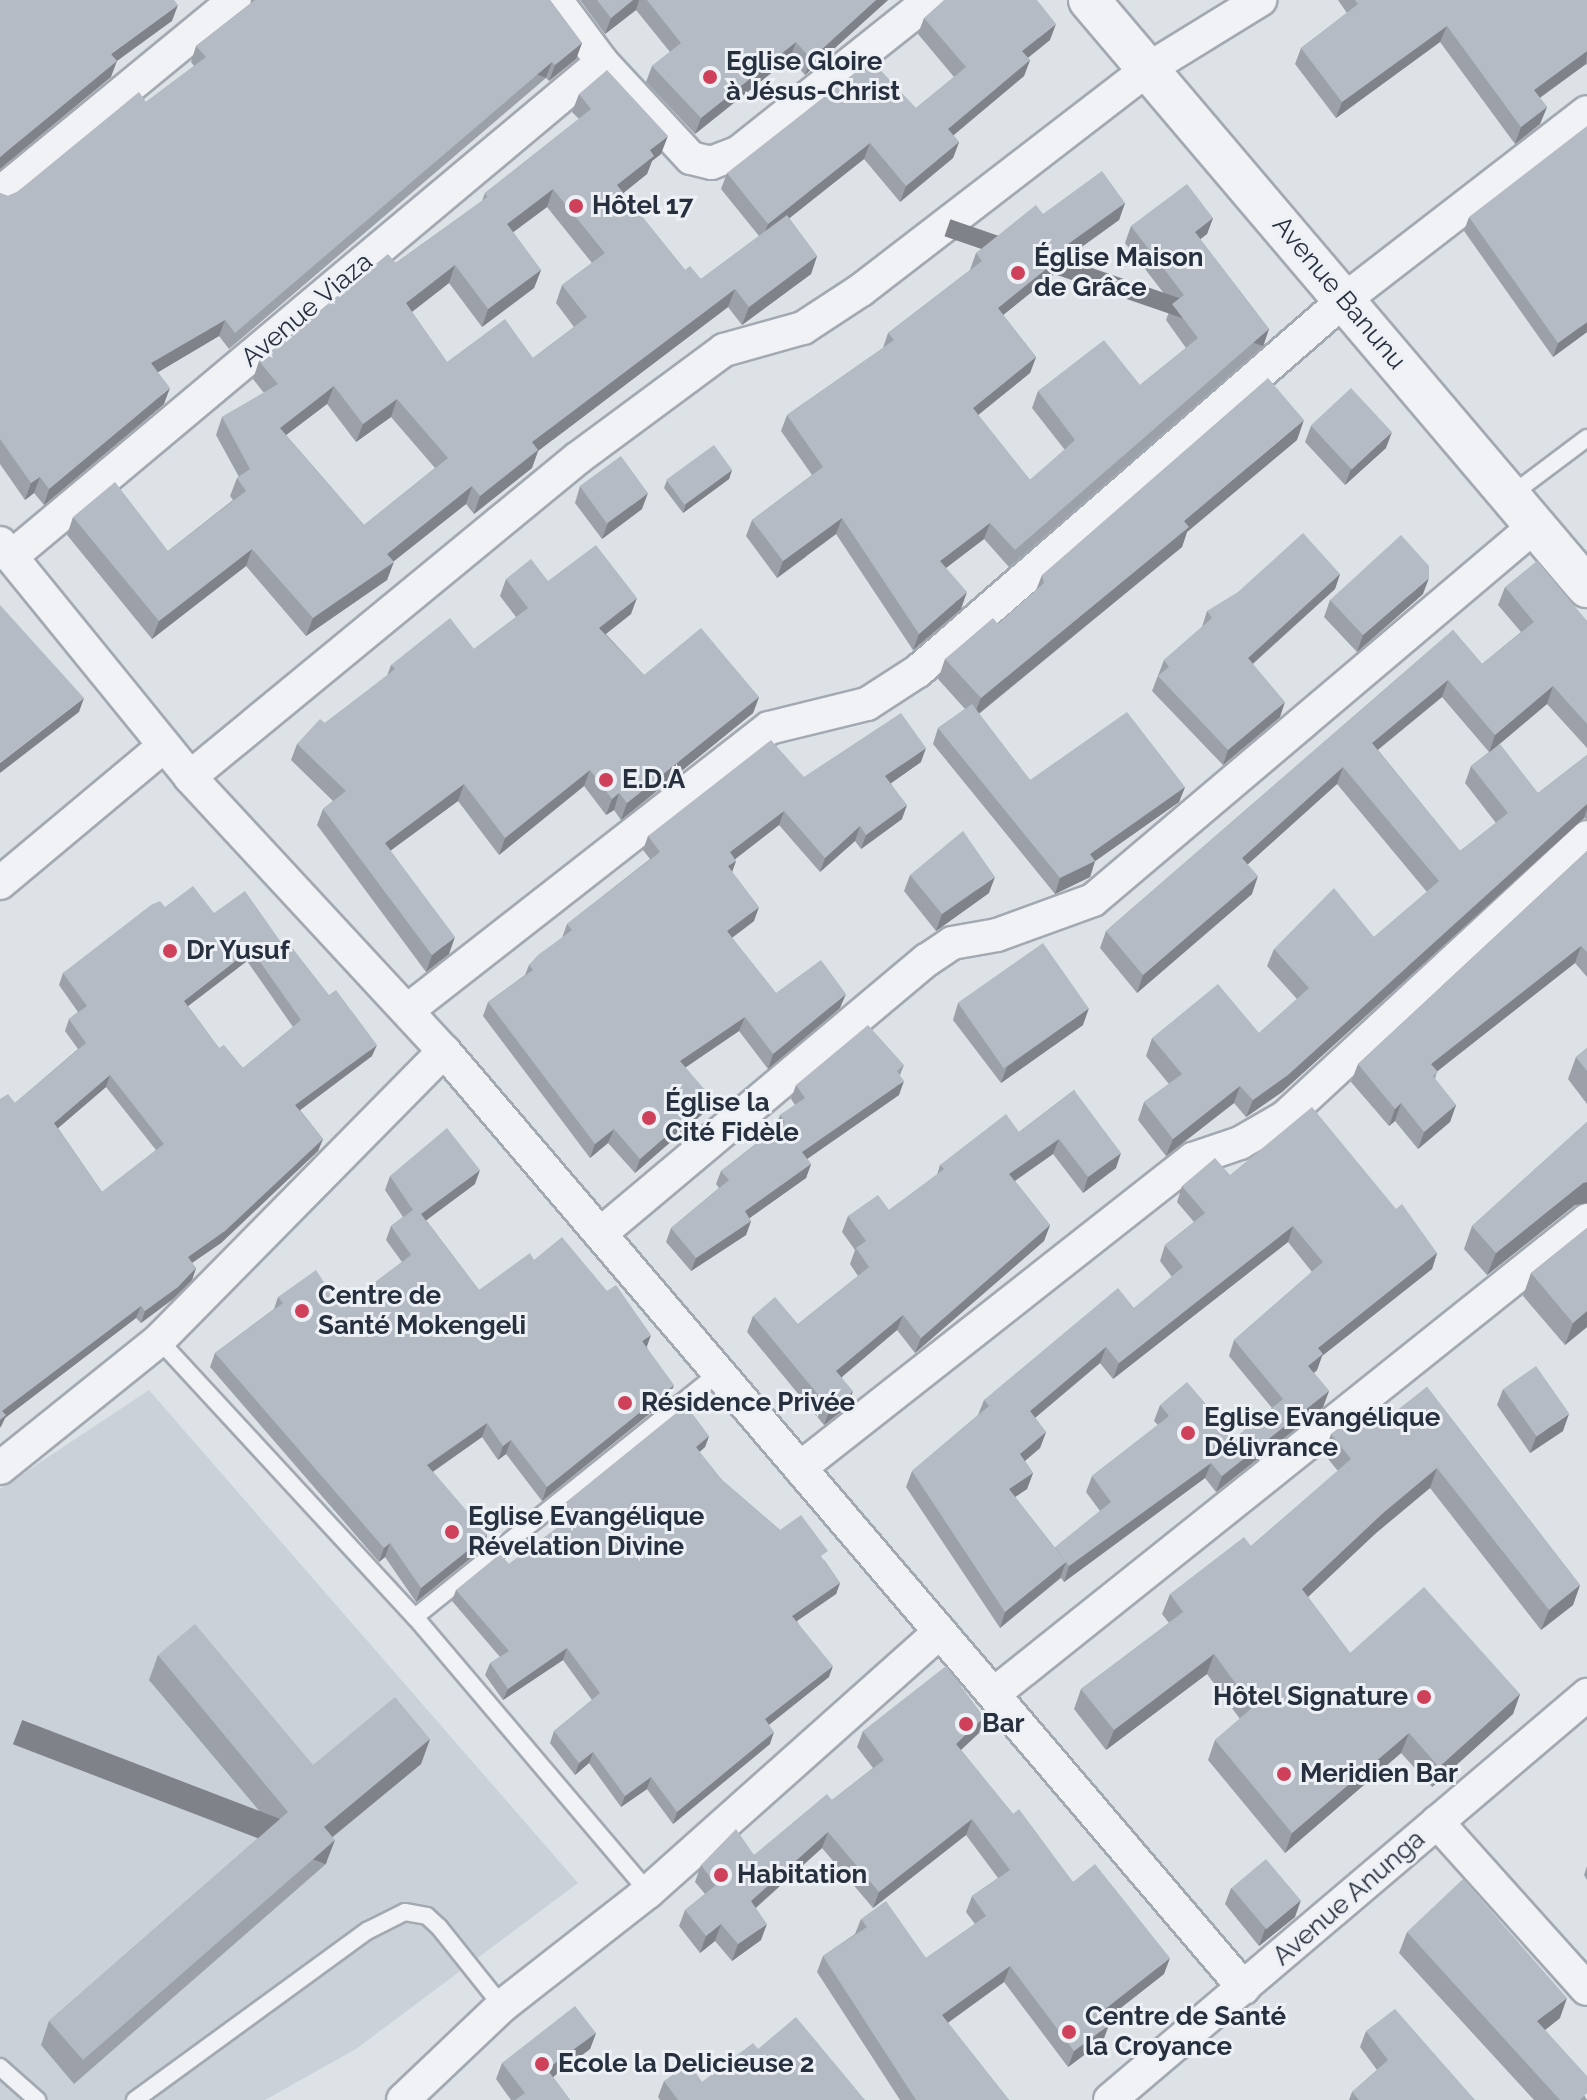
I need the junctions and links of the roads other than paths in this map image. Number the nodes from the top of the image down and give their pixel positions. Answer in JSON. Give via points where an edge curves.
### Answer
{"nodes":[{"id":1,"x":556,"y":0,"type":"edge"},
{"id":2,"x":930,"y":0,"type":"edge"},
{"id":3,"x":1089,"y":0,"type":"edge"},
{"id":4,"x":1260,"y":0,"type":"edge"},
{"id":5,"x":216,"y":5,"type":"edge"},
{"id":6,"x":602,"y":62,"type":"junction"},
{"id":7,"x":1148,"y":69,"type":"junction"},
{"id":8,"x":1587,"y":112,"type":"edge"},
{"id":9,"x":0,"y":193,"type":"edge"},
{"id":10,"x":1344,"y":300,"type":"junction"},
{"id":11,"x":1587,"y":438,"type":"edge"},
{"id":12,"x":1523,"y":510,"type":"junction"},
{"id":13,"x":5,"y":550,"type":"edge"},
{"id":14,"x":1587,"y":587,"type":"edge"},
{"id":15,"x":164,"y":746,"type":"junction"},
{"id":16,"x":190,"y":777,"type":"junction"},
{"id":17,"x":1587,"y":837,"type":"edge"},
{"id":18,"x":0,"y":883,"type":"edge"},
{"id":19,"x":408,"y":1010,"type":"junction"},
{"id":20,"x":444,"y":1051,"type":"junction"},
{"id":21,"x":1587,"y":1220,"type":"edge"},
{"id":22,"x":600,"y":1234,"type":"junction"},
{"id":23,"x":159,"y":1340,"type":"junction"},
{"id":24,"x":718,"y":1373,"type":"junction"},
{"id":25,"x":0,"y":1468,"type":"edge"},
{"id":26,"x":800,"y":1468,"type":"junction"},
{"id":27,"x":415,"y":1617,"type":"junction"},
{"id":28,"x":940,"y":1632,"type":"junction"},
{"id":29,"x":995,"y":1693,"type":"junction"},
{"id":30,"x":1587,"y":1695,"type":"edge"},
{"id":31,"x":1437,"y":1822,"type":"junction"},
{"id":32,"x":648,"y":1892,"type":"junction"},
{"id":33,"x":1244,"y":1988,"type":"junction"},
{"id":34,"x":1587,"y":1989,"type":"edge"},
{"id":35,"x":502,"y":2006,"type":"junction"},
{"id":36,"x":0,"y":2067,"type":"edge"},
{"id":37,"x":37,"y":2100,"type":"edge"},
{"id":38,"x":135,"y":2100,"type":"edge"},
{"id":39,"x":403,"y":2100,"type":"edge"},
{"id":40,"x":1110,"y":2100,"type":"edge"}],
"edges":[{"from":1,"to":6,"type":"street"},
{"from":2,"to":6,"type":"street","via":[[739,152],[711,163],[691,158]]},
{"from":3,"to":7,"type":"street","name":"Avenue Banunu"},
{"from":4,"to":7,"type":"street"},
{"from":5,"to":9,"type":"street"},
{"from":6,"to":13,"type":"street","name":"Avenue Viaza"},
{"from":7,"to":10,"type":"street","name":"Avenue Banunu"},
{"from":7,"to":16,"type":"street","via":[[861,290],[803,328],[724,350],[578,458]]},
{"from":8,"to":10,"type":"street"},
{"from":10,"to":12,"type":"street","name":"Avenue Banunu"},
{"from":10,"to":19,"type":"street","via":[[918,671],[867,704],[769,728]]},
{"from":11,"to":12,"type":"lane"},
{"from":12,"to":14,"type":"street","name":"Avenue Banunu"},
{"from":12,"to":22,"type":"street","via":[[1093,900],[997,935],[952,943]]},
{"from":13,"to":15,"type":"street"},
{"from":15,"to":16,"type":"street"},
{"from":15,"to":18,"type":"street"},
{"from":16,"to":19,"type":"street"},
{"from":17,"to":26,"type":"street","via":[[1285,1117],[1240,1143],[1193,1159]]},
{"from":19,"to":20,"type":"street"},
{"from":20,"to":22,"type":"street"},
{"from":20,"to":23,"type":"street"},
{"from":21,"to":29,"type":"street"},
{"from":22,"to":24,"type":"street"},
{"from":23,"to":25,"type":"street"},
{"from":23,"to":27,"type":"lane"},
{"from":24,"to":26,"type":"street"},
{"from":24,"to":27,"type":"lane"},
{"from":26,"to":28,"type":"street"},
{"from":27,"to":32,"type":"lane"},
{"from":28,"to":29,"type":"street"},
{"from":28,"to":32,"type":"street"},
{"from":29,"to":33,"type":"street"},
{"from":30,"to":31,"type":"street","name":"Avenue Anunga"},
{"from":31,"to":33,"type":"street","name":"Avenue Anunga"},
{"from":31,"to":34,"type":"street"},
{"from":32,"to":35,"type":"street"},
{"from":33,"to":40,"type":"street","name":"Avenue Anunga"},
{"from":35,"to":38,"type":"lane","via":[[439,1927],[427,1916],[405,1912],[367,1931]]},
{"from":35,"to":39,"type":"street"},
{"from":36,"to":37,"type":"lane"}]}
